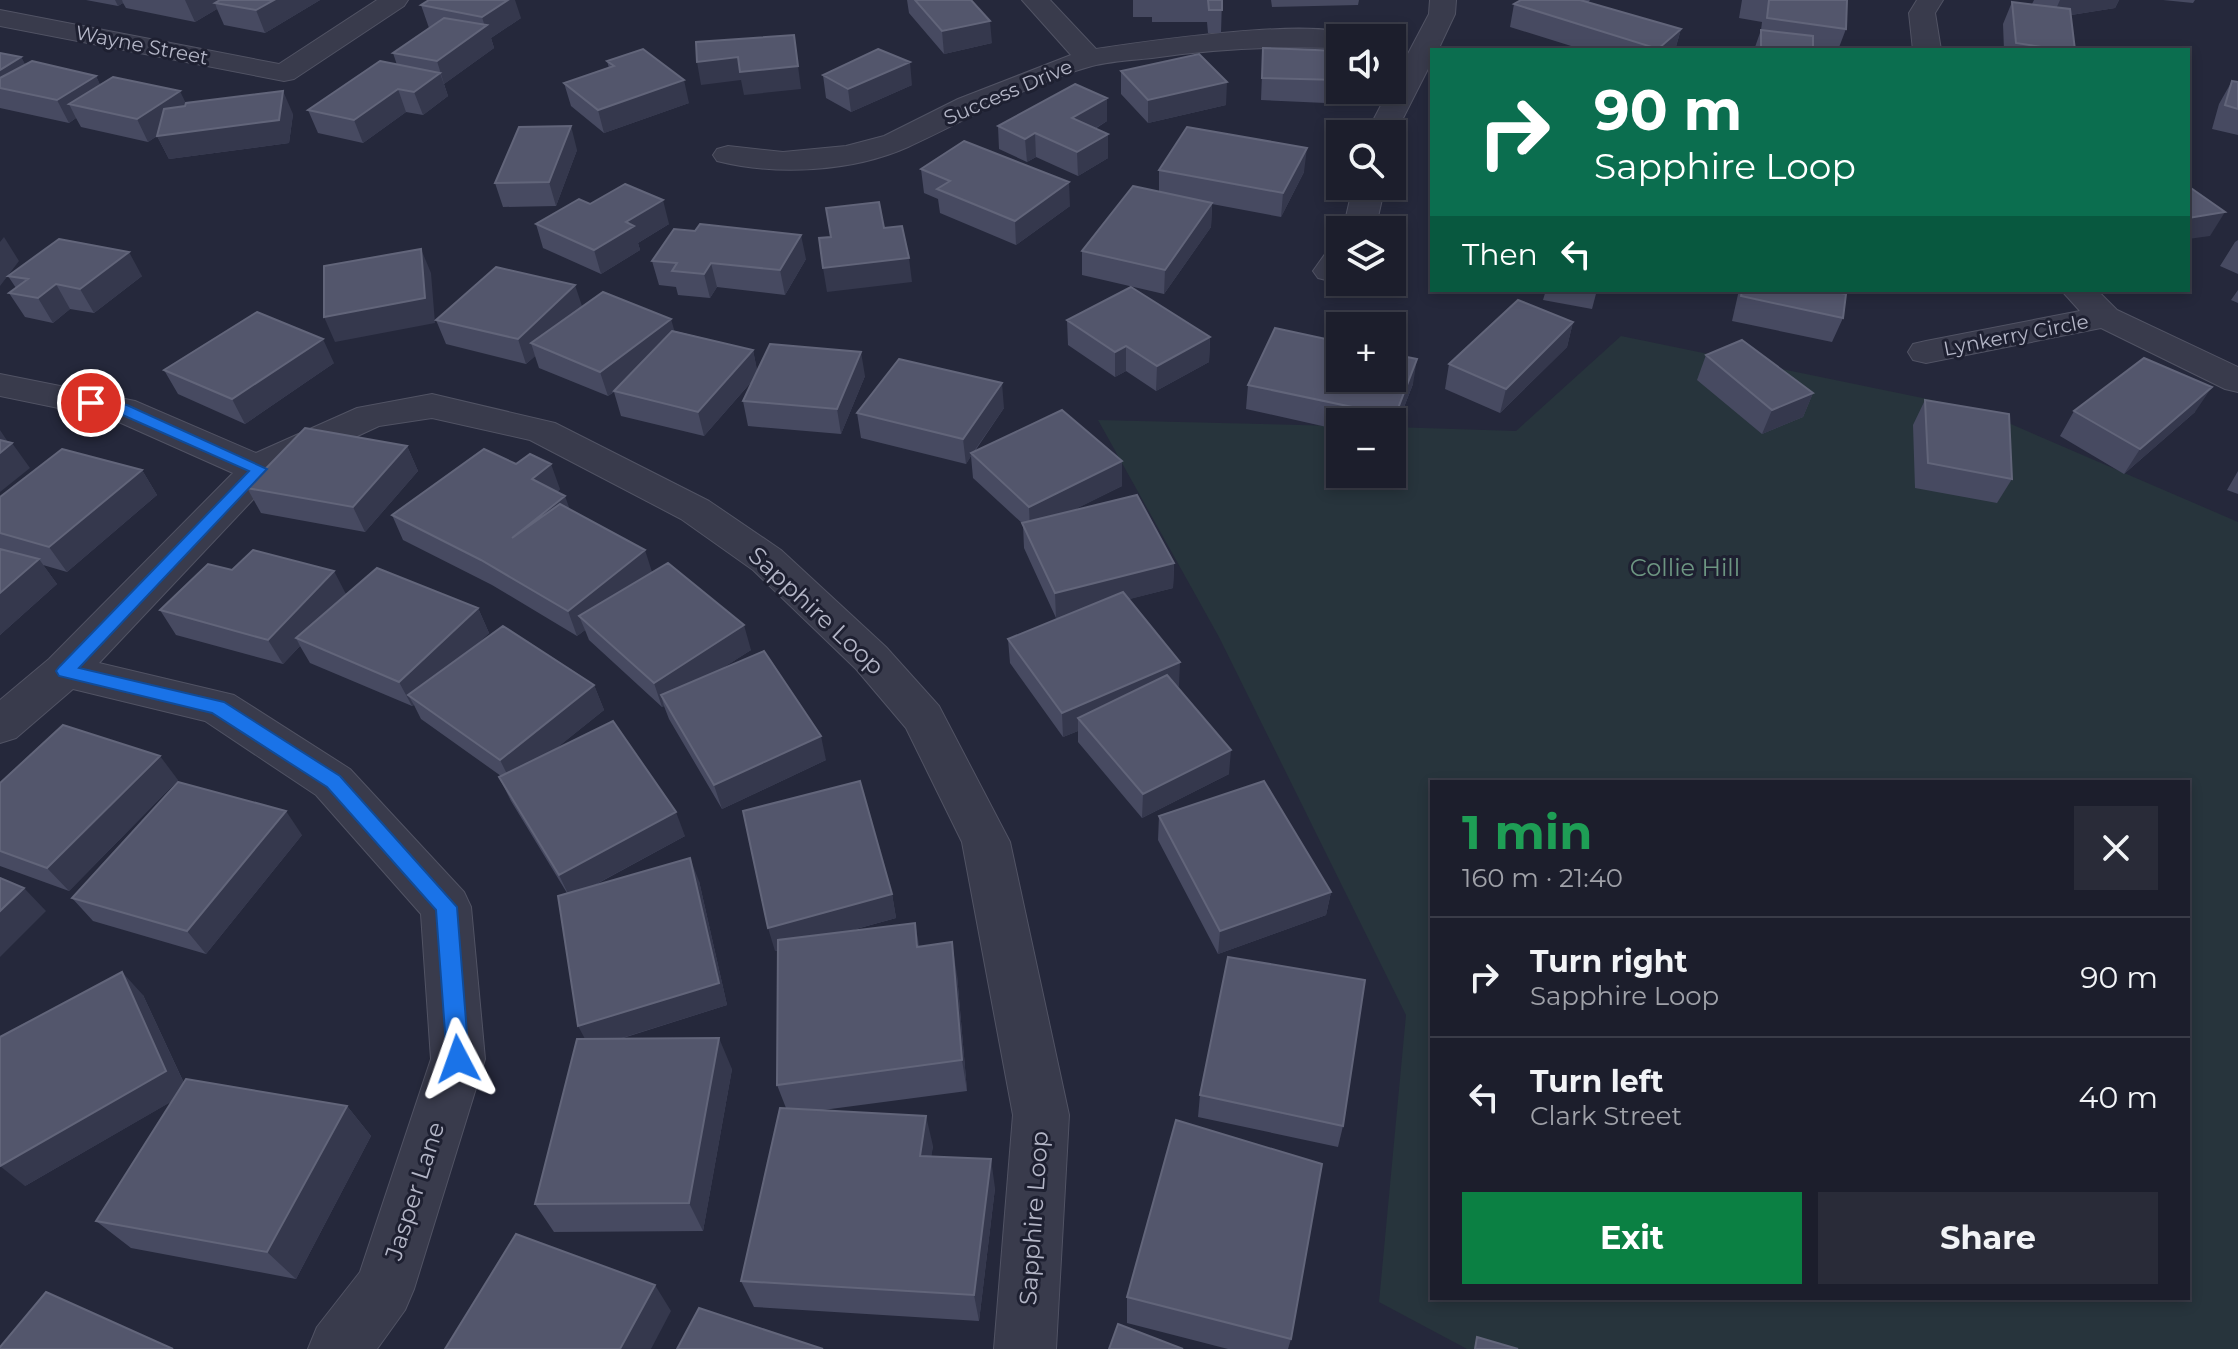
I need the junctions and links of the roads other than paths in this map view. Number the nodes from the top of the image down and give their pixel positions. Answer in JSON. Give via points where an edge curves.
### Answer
{"nodes":[{"id":1,"x":395,"y":0,"type":"edge"},
{"id":2,"x":1035,"y":0,"type":"edge"},
{"id":3,"x":1443,"y":0,"type":"edge"},
{"id":4,"x":1930,"y":0,"type":"edge"},
{"id":5,"x":0,"y":18,"type":"edge"},
{"id":6,"x":1326,"y":40,"type":"edge"},
{"id":7,"x":1406,"y":48,"type":"edge"},
{"id":8,"x":1927,"y":48,"type":"edge"},
{"id":9,"x":1425,"y":51,"type":"junction"},
{"id":10,"x":1089,"y":58,"type":"junction"},
{"id":11,"x":1388,"y":120,"type":"edge"},
{"id":12,"x":728,"y":155,"type":"dead end"},
{"id":13,"x":2080,"y":292,"type":"edge"},
{"id":14,"x":2105,"y":317,"type":"junction"},
{"id":15,"x":1926,"y":352,"type":"dead end"},
{"id":16,"x":2238,"y":381,"type":"edge"},
{"id":17,"x":0,"y":385,"type":"edge"},
{"id":18,"x":259,"y":469,"type":"junction"},
{"id":19,"x":65,"y":671,"type":"junction"},
{"id":20,"x":0,"y":726,"type":"edge"},
{"id":21,"x":339,"y":1349,"type":"edge"},
{"id":22,"x":1025,"y":1349,"type":"edge"}],
"edges":[{"from":1,"to":5,"type":"street","name":"Wayne Street","via":[[284,73]]},
{"from":2,"to":10,"type":"street"},
{"from":3,"to":9,"type":"street"},
{"from":4,"to":8,"type":"street","via":[[1922,13]]},
{"from":6,"to":10,"type":"street","name":"Success Drive","via":[[1207,42]]},
{"from":7,"to":9,"type":"street"},
{"from":9,"to":11,"type":"street"},
{"from":10,"to":12,"type":"street","name":"Success Drive","via":[[968,105],[895,142],[848,155],[783,161]]},
{"from":13,"to":14,"type":"street"},
{"from":14,"to":15,"type":"street","name":"Lynkerry Circle"},
{"from":14,"to":16,"type":"street"},
{"from":17,"to":18,"type":"street","via":[[122,409]]},
{"from":18,"to":19,"type":"street","name":"Sapphire Loop"},
{"from":18,"to":22,"type":"street","name":"Sapphire Loop","via":[[370,416],[432,406],[542,431],[695,510],[767,560],[871,658],[923,718],[986,842],[1041,1115]]},
{"from":19,"to":20,"type":"street","name":"Sapphire Loop"},
{"from":19,"to":21,"type":"street","name":"Jasper Lane","via":[[218,707],[333,782],[446,907],[458,1059],[384,1289]]}]}
